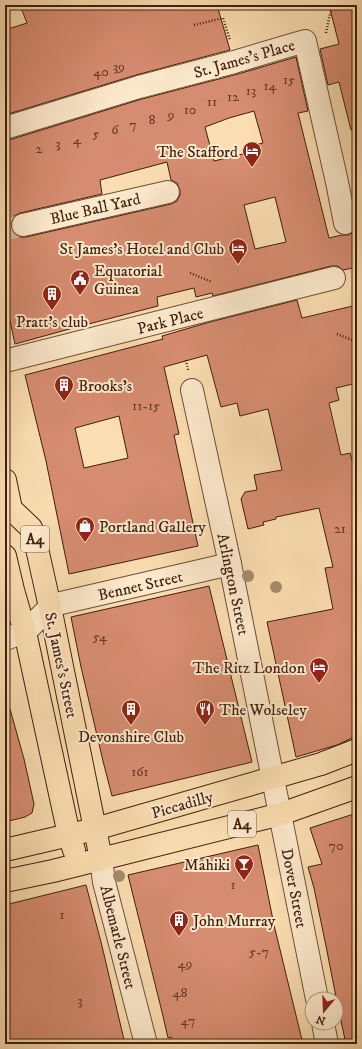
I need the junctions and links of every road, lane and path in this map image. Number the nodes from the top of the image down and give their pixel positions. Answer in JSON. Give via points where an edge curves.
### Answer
{"nodes":[{"id":1,"x":346,"y":5,"type":"edge"},
{"id":2,"x":357,"y":7,"type":"edge"},
{"id":3,"x":194,"y":25,"type":"dead end"},
{"id":4,"x":234,"y":62,"type":"junction"},
{"id":5,"x":5,"y":128,"type":"edge"},
{"id":6,"x":168,"y":192,"type":"dead end"},
{"id":7,"x":345,"y":224,"type":"dead end"},
{"id":8,"x":23,"y":225,"type":"tunnel mouth"},
{"id":9,"x":190,"y":273,"type":"dead end"},
{"id":10,"x":334,"y":278,"type":"dead end"},
{"id":11,"x":212,"y":282,"type":"dead end"},
{"id":12,"x":337,"y":334,"type":"dead end"},
{"id":13,"x":357,"y":342,"type":"edge"},
{"id":14,"x":5,"y":361,"type":"edge"},
{"id":15,"x":192,"y":390,"type":"dead end"},
{"id":16,"x":5,"y":480,"type":"edge"},
{"id":17,"x":8,"y":517,"type":"edge"},
{"id":18,"x":5,"y":556,"type":"edge"},
{"id":19,"x":230,"y":564,"type":"junction"},
{"id":20,"x":50,"y":607,"type":"junction"},
{"id":21,"x":15,"y":636,"type":"edge"},
{"id":22,"x":357,"y":750,"type":"edge"},
{"id":23,"x":273,"y":778,"type":"junction"},
{"id":24,"x":357,"y":787,"type":"edge"},
{"id":25,"x":281,"y":814,"type":"junction"},
{"id":26,"x":96,"y":829,"type":"junction"},
{"id":27,"x":70,"y":835,"type":"junction"},
{"id":28,"x":5,"y":850,"type":"edge"},
{"id":29,"x":96,"y":860,"type":"junction"},
{"id":30,"x":5,"y":881,"type":"edge"},
{"id":31,"x":315,"y":991,"type":"edge"},
{"id":32,"x":325,"y":1031,"type":"edge"},
{"id":33,"x":146,"y":1044,"type":"edge"},
{"id":34,"x":327,"y":1044,"type":"edge"}],
"edges":[{"from":1,"to":2,"type":"path","via":[[347,9]]},
{"from":3,"to":4,"type":"path","via":[[223,18]]},
{"from":4,"to":5,"type":"street","name":"St. James's Place","via":[[139,87]]},
{"from":4,"to":7,"type":"street","name":"St. James's Place","via":[[305,41]]},
{"from":6,"to":8,"type":"street","name":"Blue Ball Yard"},
{"from":9,"to":11,"type":"path"},
{"from":10,"to":14,"type":"street","name":"Park Place"},
{"from":12,"to":13,"type":"path"},
{"from":15,"to":19,"type":"street","name":"Arlington Street"},
{"from":16,"to":17,"type":"main road","name":"St. James's Street","number":"A4"},
{"from":17,"to":20,"type":"main road","name":"St. James's Street","number":"A4","via":[[31,528]]},
{"from":18,"to":21,"type":"main road","name":"St. James's Street","number":"A4","via":[[13,590]]},
{"from":19,"to":20,"type":"street","name":"Bennet Street"},
{"from":19,"to":23,"type":"street","name":"Arlington Street"},
{"from":20,"to":21,"type":"street"},
{"from":20,"to":26,"type":"main road","name":"St. James's Street","number":"A4"},
{"from":21,"to":27,"type":"main road","name":"St. James's Street","number":"A4"},
{"from":22,"to":23,"type":"main road","name":"Piccadilly","number":"A4"},
{"from":23,"to":25,"type":"street","name":"Dover Street"},
{"from":23,"to":26,"type":"main road","name":"Piccadilly","number":"A4"},
{"from":24,"to":25,"type":"main road","name":"Piccadilly","number":"A4"},
{"from":25,"to":29,"type":"main road","name":"Piccadilly","number":"A4"},
{"from":25,"to":31,"type":"street","name":"Dover Street"},
{"from":26,"to":27,"type":"main road","name":"Piccadilly","number":"A4"},
{"from":26,"to":29,"type":"main road","name":"Albemarle Street","number":"A4"},
{"from":27,"to":28,"type":"main road","name":"Piccadilly","number":"A4"},
{"from":27,"to":29,"type":"main road","name":"St. James's Street","number":"A4","via":[[78,856]]},
{"from":29,"to":30,"type":"main road","name":"Piccadilly","number":"A4"},
{"from":29,"to":33,"type":"street","name":"Albemarle Street"},
{"from":32,"to":34,"type":"street"}]}
